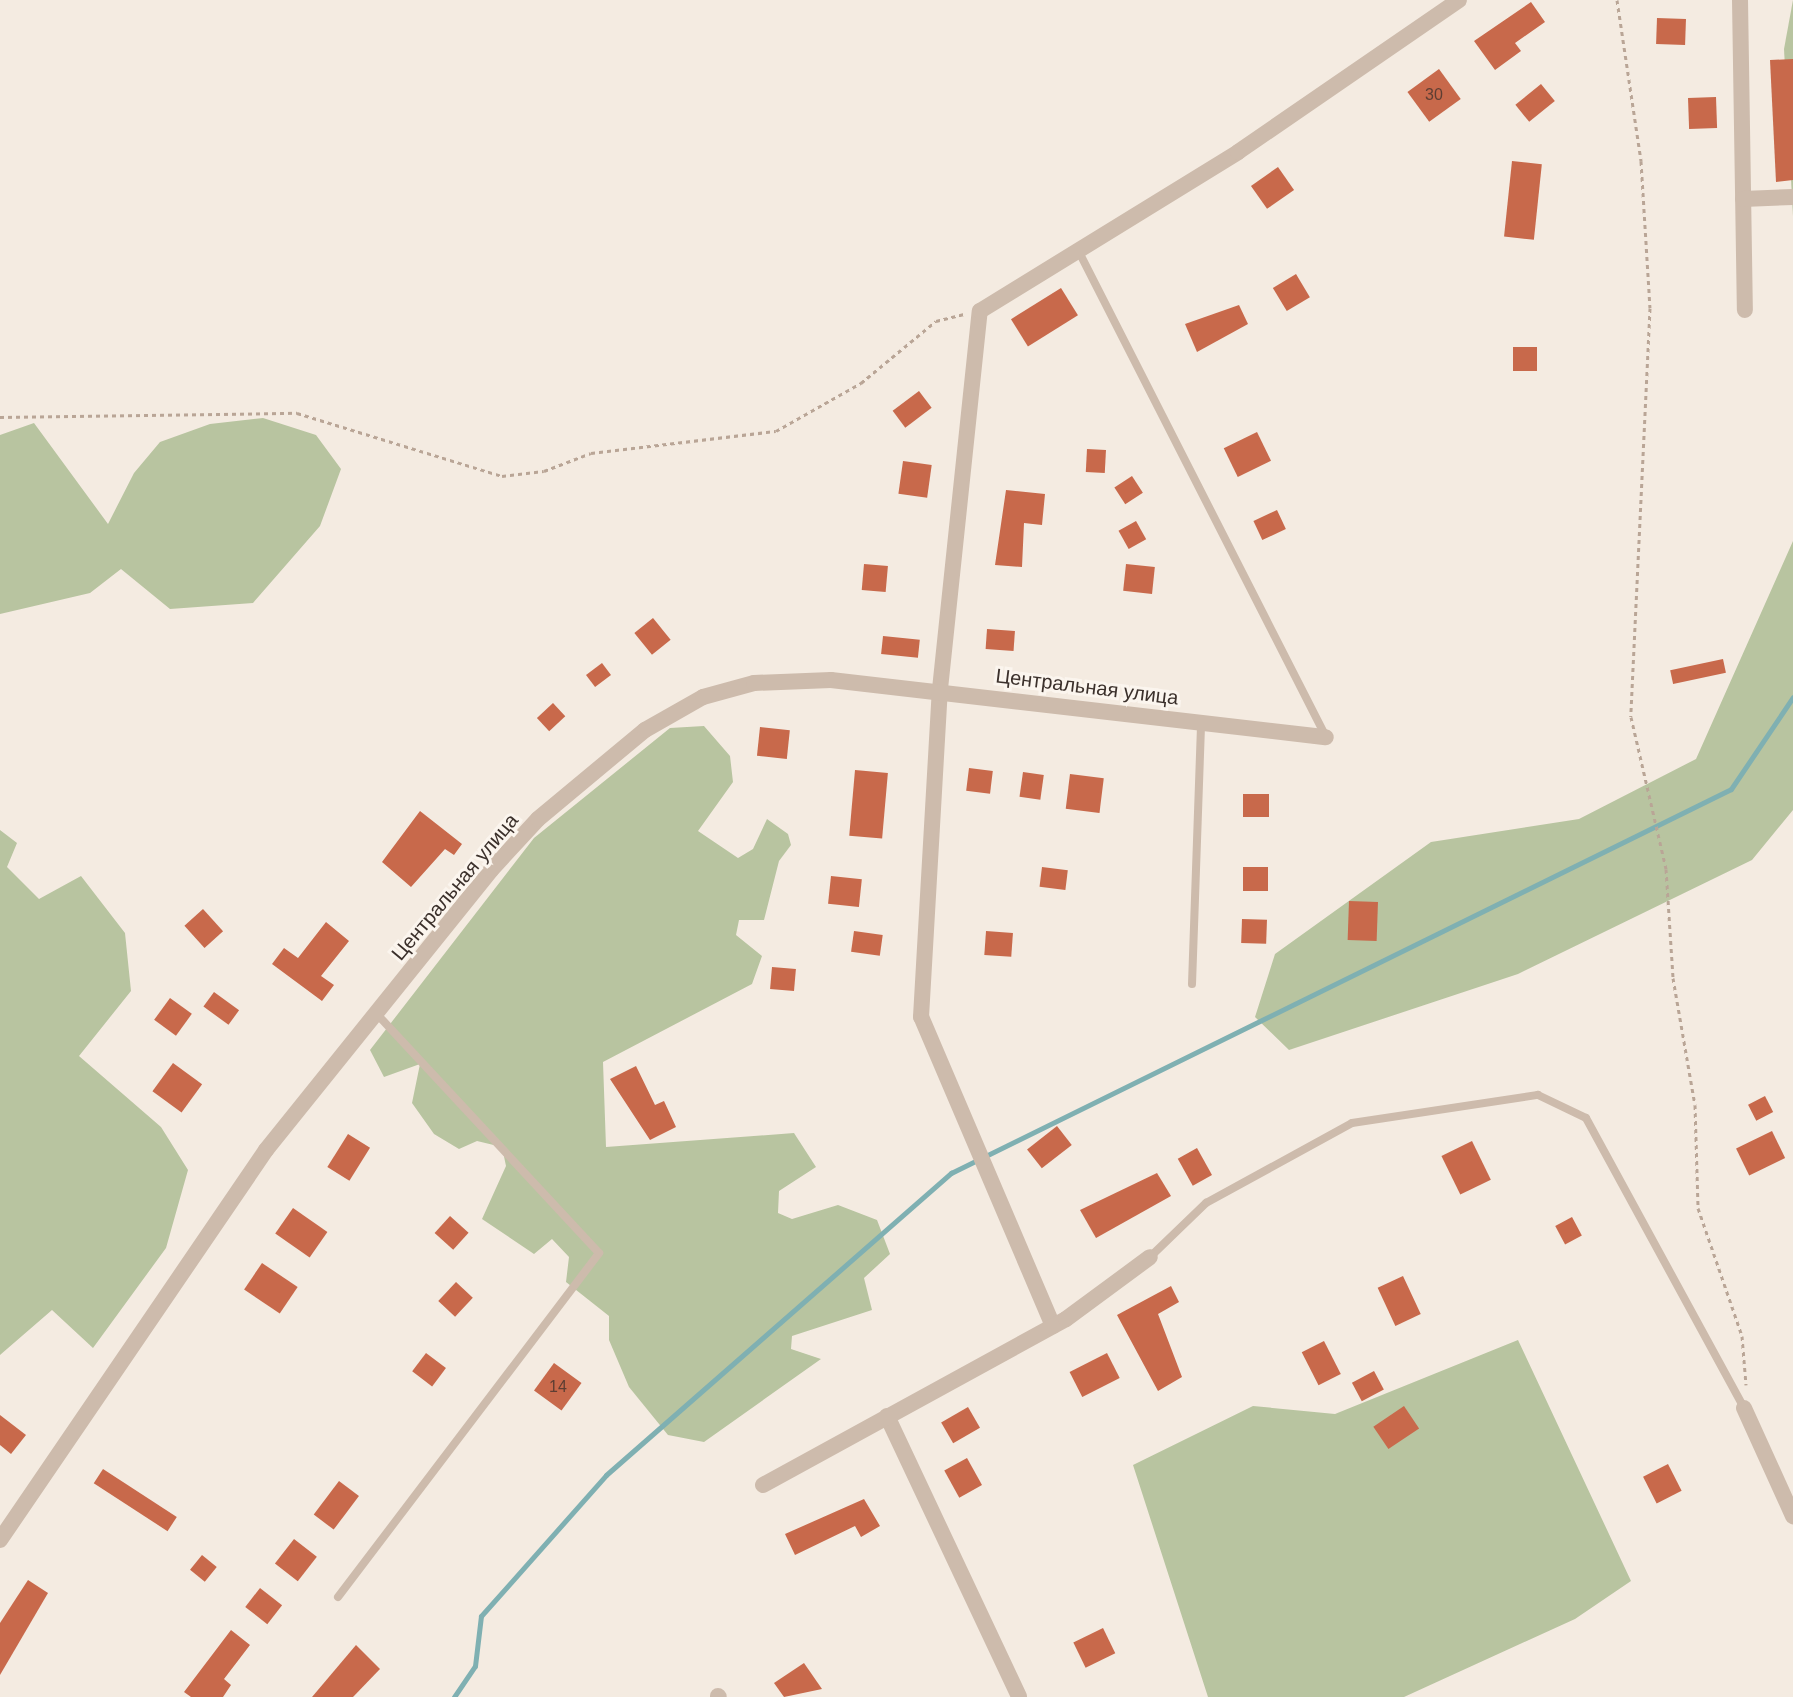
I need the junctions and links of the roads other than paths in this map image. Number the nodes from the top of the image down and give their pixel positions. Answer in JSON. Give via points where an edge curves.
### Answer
{"nodes":[{"id":1,"x":1459,"y":0,"type":"edge"},
{"id":2,"x":1740,"y":0,"type":"edge"},
{"id":3,"x":1793,"y":197,"type":"edge"},
{"id":4,"x":1743,"y":199,"type":"junction"},
{"id":5,"x":1077,"y":249,"type":"junction"},
{"id":6,"x":1745,"y":310,"type":"dead end"},
{"id":7,"x":940,"y":689,"type":"junction"},
{"id":8,"x":1201,"y":722,"type":"junction"},
{"id":9,"x":1326,"y":737,"type":"joint"},
{"id":10,"x":1192,"y":984,"type":"dead end"},
{"id":11,"x":377,"y":1014,"type":"junction"},
{"id":12,"x":1150,"y":1257,"type":"joint"},
{"id":13,"x":1053,"y":1326,"type":"junction"},
{"id":14,"x":1744,"y":1408,"type":"joint"},
{"id":15,"x":887,"y":1416,"type":"junction"},
{"id":16,"x":763,"y":1485,"type":"dead end"},
{"id":17,"x":1793,"y":1516,"type":"edge"},
{"id":18,"x":0,"y":1540,"type":"edge"},
{"id":19,"x":338,"y":1597,"type":"dead end"},
{"id":20,"x":1019,"y":1697,"type":"edge"}],
"edges":[{"from":1,"to":5,"type":"street","via":[[1238,152]]},
{"from":2,"to":4,"type":"street"},
{"from":3,"to":4,"type":"street"},
{"from":4,"to":6,"type":"street"},
{"from":5,"to":7,"type":"street","via":[[980,311]]},
{"from":5,"to":9,"type":"lane"},
{"from":7,"to":8,"type":"street","name":"Центральная улица"},
{"from":7,"to":11,"type":"street","name":"Центральная улица","via":[[754,683],[703,697],[645,730],[538,819]]},
{"from":7,"to":13,"type":"street","via":[[921,1017]]},
{"from":8,"to":9,"type":"street","name":"Центральная улица"},
{"from":8,"to":10,"type":"lane"},
{"from":11,"to":18,"type":"street","name":"Центральная улица","via":[[266,1150]]},
{"from":11,"to":19,"type":"lane","via":[[599,1253]]},
{"from":12,"to":13,"type":"street"},
{"from":12,"to":14,"type":"lane","via":[[1206,1203],[1352,1123],[1538,1095],[1586,1118]]},
{"from":13,"to":15,"type":"street"},
{"from":14,"to":17,"type":"street"},
{"from":15,"to":16,"type":"street"},
{"from":15,"to":20,"type":"street"}]}
